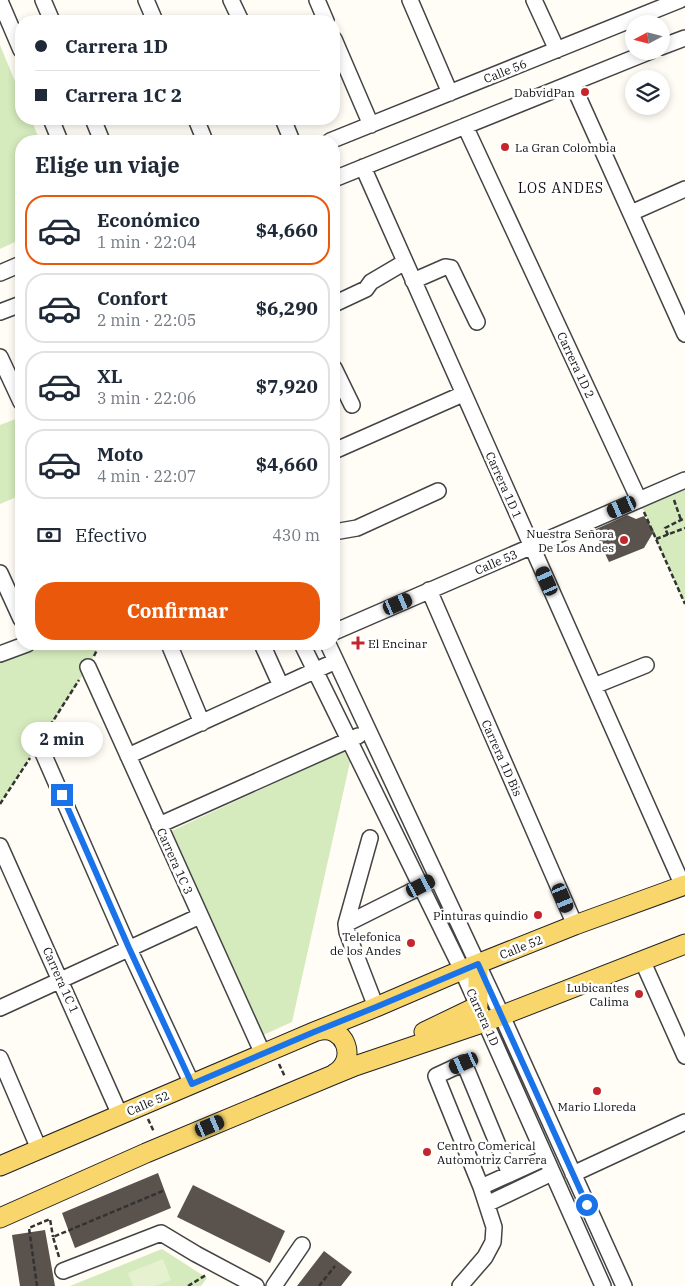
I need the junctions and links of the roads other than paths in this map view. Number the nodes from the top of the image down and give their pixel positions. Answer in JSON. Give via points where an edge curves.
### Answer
{"nodes":[{"id":1,"x":43,"y":0,"type":"edge"},
{"id":2,"x":146,"y":0,"type":"edge"},
{"id":3,"x":231,"y":0,"type":"edge"},
{"id":4,"x":317,"y":0,"type":"edge"},
{"id":5,"x":410,"y":0,"type":"edge"},
{"id":6,"x":534,"y":0,"type":"edge"},
{"id":7,"x":680,"y":0,"type":"edge"},
{"id":8,"x":0,"y":1,"type":"edge"},
{"id":9,"x":49,"y":15,"type":"edge"},
{"id":10,"x":152,"y":15,"type":"edge"},
{"id":11,"x":238,"y":15,"type":"edge"},
{"id":12,"x":323,"y":15,"type":"edge"},
{"id":13,"x":15,"y":36,"type":"edge"},
{"id":14,"x":685,"y":38,"type":"edge"},
{"id":15,"x":670,"y":44,"type":"edge"},
{"id":16,"x":557,"y":50,"type":"junction"},
{"id":17,"x":340,"y":53,"type":"edge"},
{"id":18,"x":629,"y":60,"type":"edge"},
{"id":19,"x":572,"y":83,"type":"junction"},
{"id":20,"x":450,"y":93,"type":"junction"},
{"id":21,"x":371,"y":124,"type":"junction"},
{"id":22,"x":465,"y":126,"type":"junction"},
{"id":23,"x":340,"y":137,"type":"edge"},
{"id":24,"x":363,"y":167,"type":"junction"},
{"id":25,"x":340,"y":177,"type":"edge"},
{"id":26,"x":685,"y":189,"type":"edge"},
{"id":27,"x":631,"y":213,"type":"junction"},
{"id":28,"x":405,"y":262,"type":"junction"},
{"id":29,"x":15,"y":267,"type":"edge"},
{"id":30,"x":0,"y":273,"type":"edge"},
{"id":31,"x":413,"y":281,"type":"junction"},
{"id":32,"x":340,"y":301,"type":"edge"},
{"id":33,"x":15,"y":306,"type":"edge"},
{"id":34,"x":0,"y":312,"type":"edge"},
{"id":35,"x":477,"y":322,"type":"dead end"},
{"id":36,"x":685,"y":333,"type":"edge"},
{"id":37,"x":0,"y":357,"type":"edge"},
{"id":38,"x":340,"y":380,"type":"edge"},
{"id":39,"x":15,"y":389,"type":"edge"},
{"id":40,"x":463,"y":394,"type":"junction"},
{"id":41,"x":352,"y":405,"type":"dead end"},
{"id":42,"x":340,"y":448,"type":"edge"},
{"id":43,"x":685,"y":480,"type":"edge"},
{"id":44,"x":438,"y":491,"type":"dead end"},
{"id":45,"x":639,"y":500,"type":"junction"},
{"id":46,"x":340,"y":531,"type":"edge"},
{"id":47,"x":531,"y":546,"type":"junction"},
{"id":48,"x":0,"y":573,"type":"edge"},
{"id":49,"x":429,"y":590,"type":"junction"},
{"id":50,"x":15,"y":606,"type":"edge"},
{"id":51,"x":340,"y":629,"type":"edge"},
{"id":52,"x":15,"y":648,"type":"edge"},
{"id":53,"x":172,"y":650,"type":"edge"},
{"id":54,"x":265,"y":650,"type":"edge"},
{"id":55,"x":305,"y":650,"type":"edge"},
{"id":56,"x":331,"y":650,"type":"edge"},
{"id":57,"x":0,"y":654,"type":"edge"},
{"id":58,"x":336,"y":661,"type":"junction"},
{"id":59,"x":646,"y":665,"type":"dead end"},
{"id":60,"x":88,"y":667,"type":"road end"},
{"id":61,"x":316,"y":671,"type":"junction"},
{"id":62,"x":281,"y":686,"type":"junction"},
{"id":63,"x":594,"y":686,"type":"junction"},
{"id":64,"x":202,"y":722,"type":"junction"},
{"id":65,"x":369,"y":731,"type":"junction"},
{"id":66,"x":350,"y":740,"type":"junction"},
{"id":67,"x":39,"y":744,"type":"road end"},
{"id":68,"x":128,"y":756,"type":"junction"},
{"id":69,"x":159,"y":825,"type":"junction"},
{"id":70,"x":370,"y":838,"type":"dead end"},
{"id":71,"x":0,"y":846,"type":"edge"},
{"id":72,"x":437,"y":878,"type":"junction"},
{"id":73,"x":684,"y":885,"type":"edge"},
{"id":74,"x":421,"y":886,"type":"junction"},
{"id":75,"x":200,"y":916,"type":"junction"},
{"id":76,"x":346,"y":924,"type":"junction"},
{"id":77,"x":575,"y":925,"type":"junction"},
{"id":78,"x":685,"y":944,"type":"edge"},
{"id":79,"x":129,"y":948,"type":"junction"},
{"id":80,"x":642,"y":960,"type":"junction"},
{"id":81,"x":470,"y":967,"type":"junction"},
{"id":82,"x":61,"y":980,"type":"junction"},
{"id":83,"x":376,"y":1007,"type":"junction"},
{"id":84,"x":0,"y":1008,"type":"edge"},
{"id":85,"x":488,"y":1014,"type":"junction"},
{"id":86,"x":314,"y":1032,"type":"junction"},
{"id":87,"x":268,"y":1052,"type":"junction"},
{"id":88,"x":685,"y":1056,"type":"edge"},
{"id":89,"x":0,"y":1058,"type":"edge"},
{"id":90,"x":333,"y":1074,"type":"junction"},
{"id":91,"x":192,"y":1084,"type":"junction"},
{"id":92,"x":120,"y":1115,"type":"junction"},
{"id":93,"x":685,"y":1122,"type":"edge"},
{"id":94,"x":39,"y":1149,"type":"junction"},
{"id":95,"x":545,"y":1158,"type":"junction"},
{"id":96,"x":0,"y":1166,"type":"edge"},
{"id":97,"x":552,"y":1173,"type":"junction"},
{"id":98,"x":510,"y":1174,"type":"junction"},
{"id":99,"x":573,"y":1174,"type":"junction"},
{"id":100,"x":482,"y":1187,"type":"junction"},
{"id":101,"x":486,"y":1204,"type":"junction"},
{"id":102,"x":0,"y":1218,"type":"edge"},
{"id":103,"x":302,"y":1245,"type":"dead end"},
{"id":104,"x":63,"y":1271,"type":"road end"},
{"id":105,"x":256,"y":1286,"type":"edge"},
{"id":106,"x":274,"y":1286,"type":"edge"},
{"id":107,"x":460,"y":1286,"type":"edge"},
{"id":108,"x":603,"y":1286,"type":"edge"},
{"id":109,"x":624,"y":1286,"type":"edge"}],
"edges":[{"from":1,"to":9,"type":"street"},
{"from":2,"to":10,"type":"street"},
{"from":3,"to":11,"type":"street"},
{"from":4,"to":12,"type":"street"},
{"from":5,"to":20,"type":"street"},
{"from":6,"to":16,"type":"street"},
{"from":7,"to":16,"type":"street","name":"Calle 56"},
{"from":8,"to":13,"type":"street"},
{"from":14,"to":15,"type":"street"},
{"from":16,"to":20,"type":"street","name":"Calle 56"},
{"from":17,"to":21,"type":"street"},
{"from":18,"to":19,"type":"street"},
{"from":19,"to":22,"type":"street"},
{"from":19,"to":27,"type":"street"},
{"from":20,"to":21,"type":"street","name":"Calle 56"},
{"from":21,"to":23,"type":"street","name":"Calle 56"},
{"from":22,"to":24,"type":"street"},
{"from":22,"to":45,"type":"street","name":"Carrera 1D 2"},
{"from":24,"to":25,"type":"street"},
{"from":24,"to":28,"type":"street","name":"Carrera 1D 1"},
{"from":26,"to":27,"type":"street"},
{"from":27,"to":36,"type":"street"},
{"from":28,"to":31,"type":"street","name":"Carrera 1D 1"},
{"from":28,"to":32,"type":"street","via":[[371,282],[366,289]]},
{"from":29,"to":30,"type":"street"},
{"from":31,"to":35,"type":"street","via":[[449,267]]},
{"from":31,"to":40,"type":"street","name":"Carrera 1D 1"},
{"from":33,"to":34,"type":"street"},
{"from":37,"to":39,"type":"street"},
{"from":38,"to":41,"type":"street"},
{"from":40,"to":42,"type":"street"},
{"from":40,"to":47,"type":"street","name":"Carrera 1D 1"},
{"from":43,"to":45,"type":"street","name":"Calle 53"},
{"from":44,"to":46,"type":"street","via":[[357,528]]},
{"from":45,"to":47,"type":"street","name":"Calle 53"},
{"from":47,"to":49,"type":"street","name":"Calle 53"},
{"from":47,"to":63,"type":"street","name":"Carrera 1D 1"},
{"from":48,"to":50,"type":"street"},
{"from":49,"to":51,"type":"street","name":"Calle 53"},
{"from":49,"to":77,"type":"street","name":"Carrera 1D Bis"},
{"from":52,"to":57,"type":"street"},
{"from":53,"to":64,"type":"street"},
{"from":54,"to":62,"type":"street"},
{"from":55,"to":61,"type":"street","name":"Carrera 1D"},
{"from":56,"to":58,"type":"street","name":"Carrera 1D"},
{"from":58,"to":61,"type":"street"},
{"from":58,"to":65,"type":"street","name":"Carrera 1D"},
{"from":59,"to":63,"type":"street"},
{"from":60,"to":68,"type":"street","name":"Carrera 1C 3"},
{"from":61,"to":62,"type":"street"},
{"from":61,"to":66,"type":"street","name":"Carrera 1D"},
{"from":62,"to":64,"type":"street"},
{"from":63,"to":73,"type":"street","name":"Carrera 1D 1"},
{"from":64,"to":68,"type":"street"},
{"from":65,"to":66,"type":"street"},
{"from":65,"to":72,"type":"street","name":"Carrera 1D"},
{"from":66,"to":69,"type":"street"},
{"from":66,"to":74,"type":"street","name":"Carrera 1D"},
{"from":67,"to":79,"type":"street"},
{"from":68,"to":69,"type":"street","name":"Carrera 1C 3"},
{"from":69,"to":75,"type":"street","name":"Carrera 1C 3"},
{"from":70,"to":76,"type":"street"},
{"from":71,"to":82,"type":"street","name":"Carrera 1C 1"},
{"from":72,"to":74,"type":"street"},
{"from":72,"to":81,"type":"street","name":"Carrera 1D"},
{"from":73,"to":77,"type":"main road","name":"Calle 52"},
{"from":74,"to":76,"type":"street"},
{"from":74,"to":81,"type":"street","name":"Carrera 1D"},
{"from":75,"to":79,"type":"street"},
{"from":75,"to":87,"type":"street","name":"Carrera 1C 3"},
{"from":76,"to":83,"type":"street"},
{"from":77,"to":81,"type":"main road","name":"Calle 52"},
{"from":78,"to":80,"type":"main road"},
{"from":79,"to":82,"type":"street"},
{"from":79,"to":91,"type":"street"},
{"from":80,"to":85,"type":"main road"},
{"from":80,"to":88,"type":"street"},
{"from":81,"to":83,"type":"main road","name":"Calle 52"},
{"from":81,"to":85,"type":"main road"},
{"from":81,"to":85,"type":"street","name":"Carrera 1D"},
{"from":82,"to":84,"type":"street"},
{"from":82,"to":92,"type":"street","name":"Carrera 1C 1"},
{"from":83,"to":86,"type":"main road","name":"Calle 52"},
{"from":85,"to":90,"type":"main road"},
{"from":85,"to":95,"type":"street","name":"Carrera 1D"},
{"from":85,"to":99,"type":"street","name":"Carrera 1D"},
{"from":86,"to":87,"type":"main road","name":"Calle 52"},
{"from":86,"to":90,"type":"main road","via":[[334,1032],[347,1047],[343,1066]]},
{"from":87,"to":91,"type":"main road","name":"Calle 52"},
{"from":89,"to":94,"type":"street"},
{"from":90,"to":102,"type":"main road"},
{"from":91,"to":92,"type":"main road","name":"Calle 52"},
{"from":92,"to":94,"type":"main road","name":"Calle 52"},
{"from":93,"to":99,"type":"street"},
{"from":94,"to":96,"type":"main road","name":"Calle 52"},
{"from":95,"to":97,"type":"street","name":"Carrera 1D"},
{"from":95,"to":98,"type":"street"},
{"from":97,"to":101,"type":"street"},
{"from":97,"to":108,"type":"street","name":"Carrera 1D"},
{"from":98,"to":100,"type":"street"},
{"from":98,"to":100,"type":"street","via":[[464,1063],[436,1076]]},
{"from":99,"to":109,"type":"street","name":"Carrera 1D"},
{"from":100,"to":101,"type":"street"},
{"from":101,"to":107,"type":"street","via":[[494,1227],[493,1242],[485,1257]]},
{"from":103,"to":106,"type":"street"},
{"from":104,"to":105,"type":"street","via":[[162,1233]]}]}
